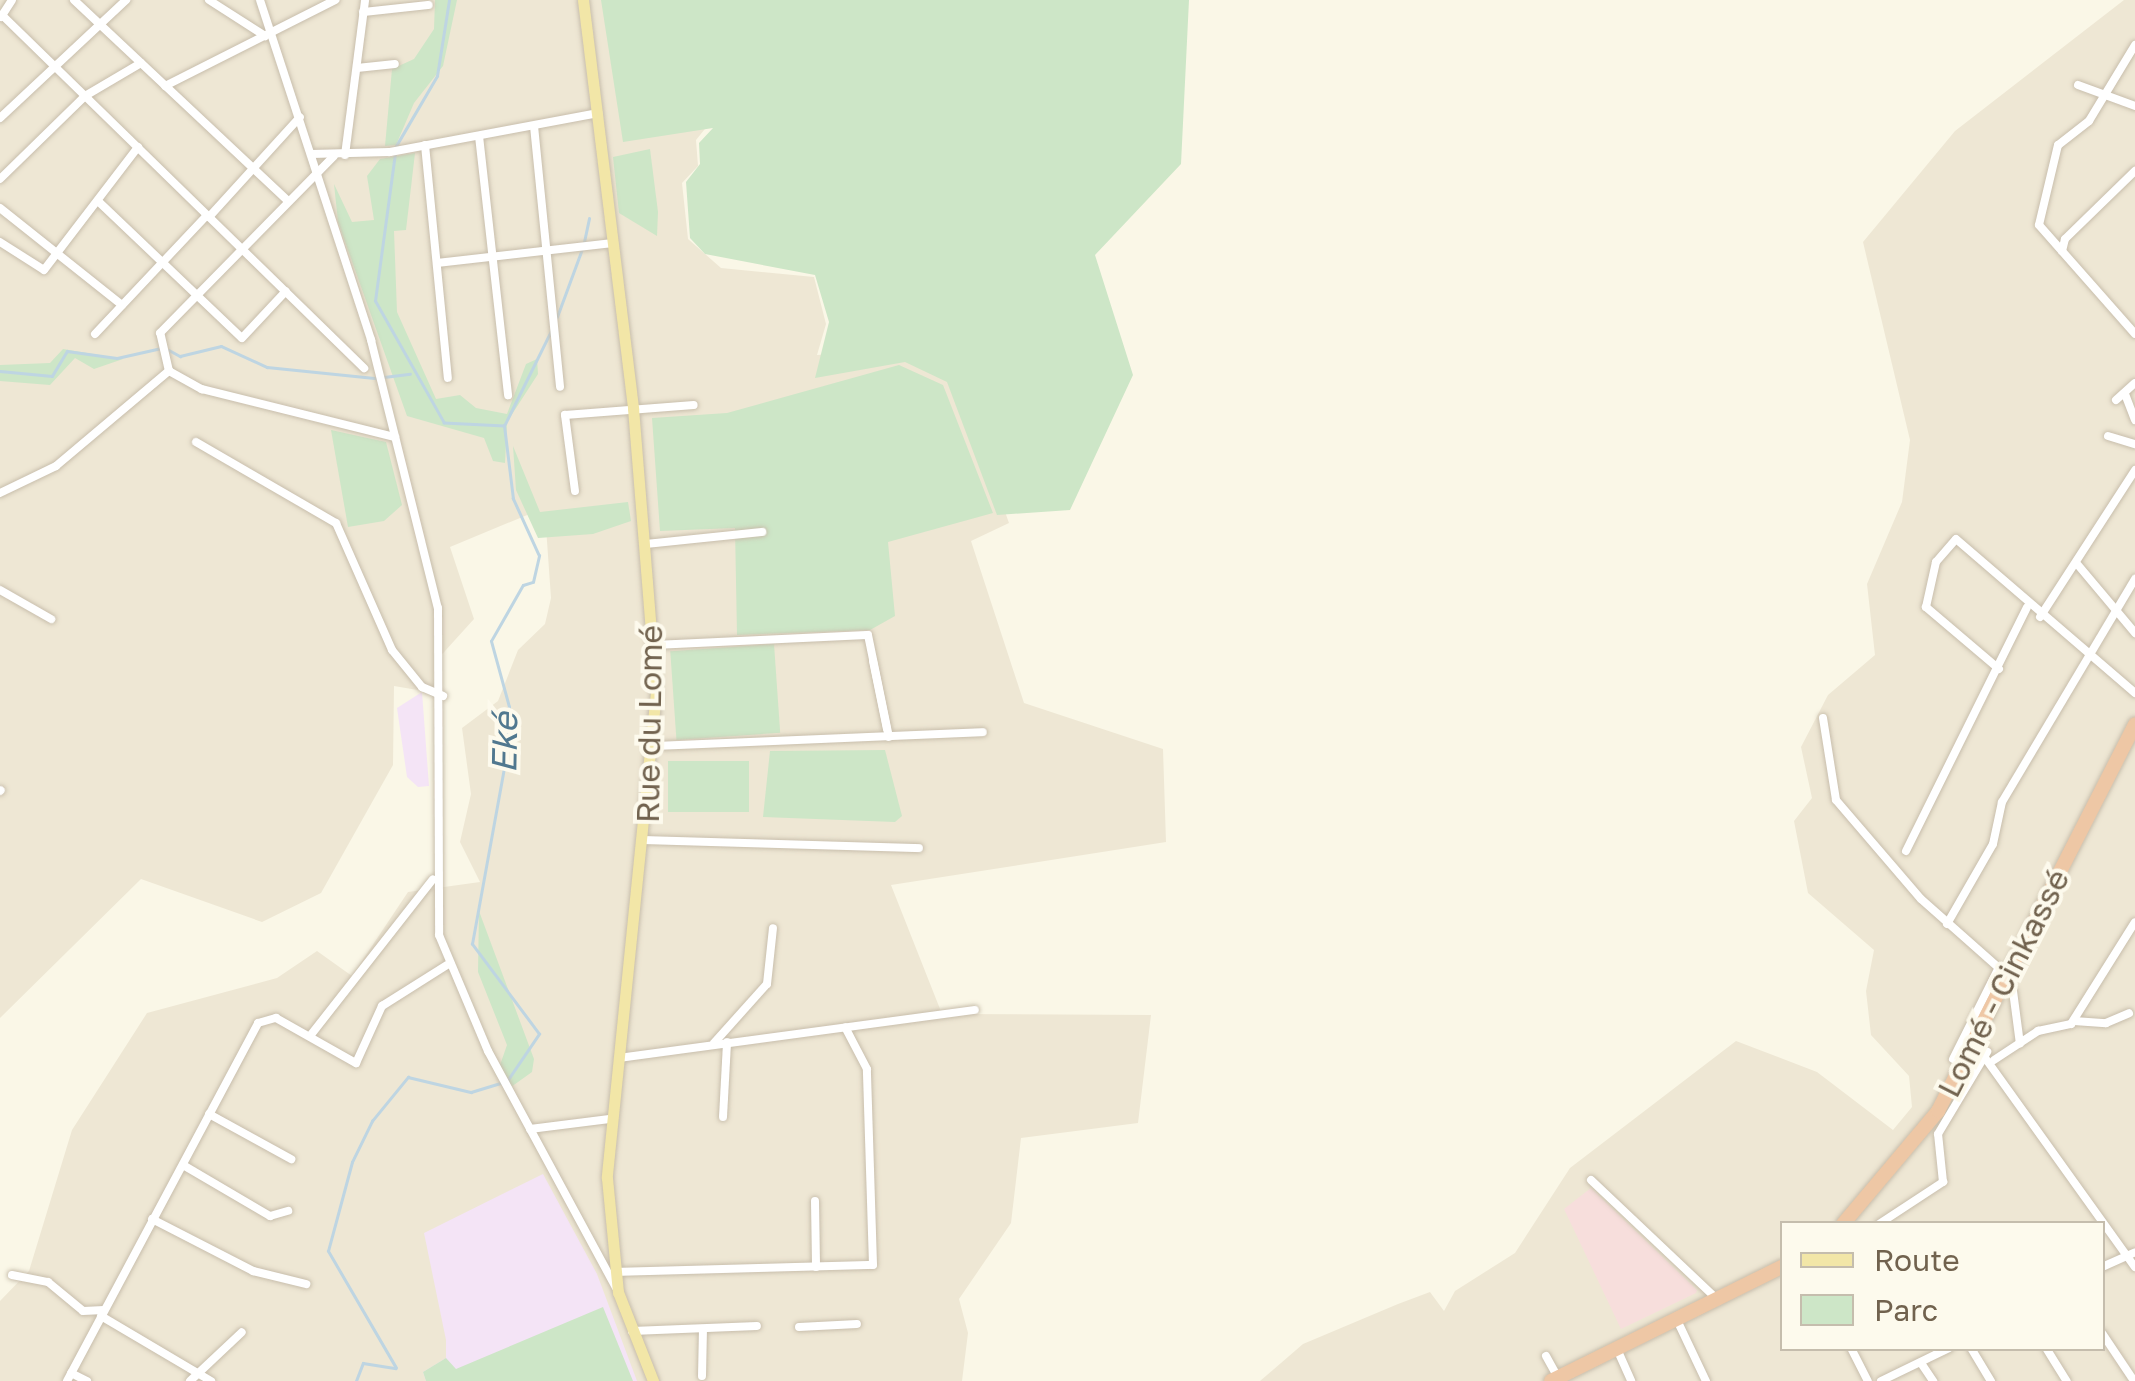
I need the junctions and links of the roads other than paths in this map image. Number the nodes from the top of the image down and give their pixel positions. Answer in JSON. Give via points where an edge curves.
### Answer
{"nodes":[{"id":1,"x":12,"y":0,"type":"edge"},
{"id":2,"x":74,"y":0,"type":"edge"},
{"id":3,"x":126,"y":0,"type":"edge"},
{"id":4,"x":209,"y":0,"type":"edge"},
{"id":5,"x":260,"y":0,"type":"edge"},
{"id":6,"x":336,"y":0,"type":"edge"},
{"id":7,"x":365,"y":0,"type":"edge"},
{"id":8,"x":583,"y":0,"type":"edge"},
{"id":9,"x":429,"y":5,"type":"dead end"},
{"id":10,"x":364,"y":12,"type":"junction"},
{"id":11,"x":1,"y":16,"type":"edge"},
{"id":12,"x":99,"y":24,"type":"junction"},
{"id":13,"x":268,"y":35,"type":"junction"},
{"id":14,"x":2135,"y":45,"type":"edge"},
{"id":15,"x":141,"y":63,"type":"junction"},
{"id":16,"x":52,"y":64,"type":"junction"},
{"id":17,"x":395,"y":64,"type":"dead end"},
{"id":18,"x":357,"y":68,"type":"junction"},
{"id":19,"x":2078,"y":85,"type":"dead end"},
{"id":20,"x":165,"y":86,"type":"junction"},
{"id":21,"x":2104,"y":94,"type":"junction"},
{"id":22,"x":85,"y":96,"type":"junction"},
{"id":23,"x":2135,"y":106,"type":"edge"},
{"id":24,"x":598,"y":113,"type":"junction"},
{"id":25,"x":300,"y":117,"type":"junction"},
{"id":26,"x":0,"y":118,"type":"edge"},
{"id":27,"x":534,"y":126,"type":"junction"},
{"id":28,"x":479,"y":136,"type":"junction"},
{"id":29,"x":425,"y":145,"type":"junction"},
{"id":30,"x":138,"y":147,"type":"junction"},
{"id":31,"x":311,"y":154,"type":"junction"},
{"id":32,"x":345,"y":155,"type":"junction"},
{"id":33,"x":334,"y":156,"type":"junction"},
{"id":34,"x":252,"y":167,"type":"junction"},
{"id":35,"x":2135,"y":171,"type":"edge"},
{"id":36,"x":317,"y":174,"type":"junction"},
{"id":37,"x":0,"y":179,"type":"edge"},
{"id":38,"x":288,"y":201,"type":"junction"},
{"id":39,"x":99,"y":202,"type":"junction"},
{"id":40,"x":0,"y":208,"type":"edge"},
{"id":41,"x":208,"y":216,"type":"junction"},
{"id":42,"x":0,"y":242,"type":"edge"},
{"id":43,"x":613,"y":243,"type":"junction"},
{"id":44,"x":546,"y":248,"type":"junction"},
{"id":45,"x":242,"y":249,"type":"junction"},
{"id":46,"x":61,"y":252,"type":"junction"},
{"id":47,"x":2062,"y":252,"type":"junction"},
{"id":48,"x":492,"y":256,"type":"junction"},
{"id":49,"x":164,"y":261,"type":"junction"},
{"id":50,"x":437,"y":264,"type":"junction"},
{"id":51,"x":286,"y":291,"type":"junction"},
{"id":52,"x":198,"y":293,"type":"junction"},
{"id":53,"x":122,"y":306,"type":"junction"},
{"id":54,"x":2132,"y":322,"type":"edge"},
{"id":55,"x":95,"y":334,"type":"dead end"},
{"id":56,"x":2135,"y":334,"type":"edge"},
{"id":57,"x":364,"y":368,"type":"dead end"},
{"id":58,"x":169,"y":372,"type":"junction"},
{"id":59,"x":448,"y":378,"type":"dead end"},
{"id":60,"x":2135,"y":383,"type":"edge"},
{"id":61,"x":560,"y":388,"type":"dead end"},
{"id":62,"x":2125,"y":394,"type":"junction"},
{"id":63,"x":508,"y":395,"type":"dead end"},
{"id":64,"x":2116,"y":400,"type":"dead end"},
{"id":65,"x":694,"y":405,"type":"dead end"},
{"id":66,"x":632,"y":408,"type":"junction"},
{"id":67,"x":2135,"y":420,"type":"edge"},
{"id":68,"x":2108,"y":436,"type":"dead end"},
{"id":69,"x":394,"y":438,"type":"junction"},
{"id":70,"x":196,"y":442,"type":"dead end"},
{"id":71,"x":2135,"y":444,"type":"edge"},
{"id":72,"x":2135,"y":470,"type":"edge"},
{"id":73,"x":575,"y":490,"type":"dead end"},
{"id":74,"x":0,"y":493,"type":"edge"},
{"id":75,"x":762,"y":532,"type":"dead end"},
{"id":76,"x":645,"y":544,"type":"junction"},
{"id":77,"x":2078,"y":565,"type":"junction"},
{"id":78,"x":2135,"y":578,"type":"edge"},
{"id":79,"x":0,"y":590,"type":"edge"},
{"id":80,"x":2027,"y":608,"type":"junction"},
{"id":81,"x":2115,"y":610,"type":"junction"},
{"id":82,"x":2040,"y":617,"type":"junction"},
{"id":83,"x":51,"y":619,"type":"dead end"},
{"id":84,"x":2135,"y":633,"type":"edge"},
{"id":85,"x":653,"y":645,"type":"junction"},
{"id":86,"x":2083,"y":655,"type":"junction"},
{"id":87,"x":1999,"y":668,"type":"junction"},
{"id":88,"x":2135,"y":693,"type":"edge"},
{"id":89,"x":442,"y":696,"type":"junction"},
{"id":90,"x":1823,"y":718,"type":"dead end"},
{"id":91,"x":2135,"y":724,"type":"edge"},
{"id":92,"x":983,"y":732,"type":"dead end"},
{"id":93,"x":888,"y":733,"type":"junction"},
{"id":94,"x":654,"y":746,"type":"junction"},
{"id":95,"x":646,"y":840,"type":"junction"},
{"id":96,"x":919,"y":848,"type":"dead end"},
{"id":97,"x":1906,"y":851,"type":"dead end"},
{"id":98,"x":433,"y":879,"type":"junction"},
{"id":99,"x":2135,"y":922,"type":"edge"},
{"id":100,"x":1947,"y":924,"type":"junction"},
{"id":101,"x":774,"y":928,"type":"dead end"},
{"id":102,"x":447,"y":965,"type":"junction"},
{"id":103,"x":2002,"y":972,"type":"junction"},
{"id":104,"x":2014,"y":991,"type":"dead end"},
{"id":105,"x":976,"y":1010,"type":"dead end"},
{"id":106,"x":2129,"y":1013,"type":"dead end"},
{"id":107,"x":2074,"y":1021,"type":"junction"},
{"id":108,"x":845,"y":1026,"type":"junction"},
{"id":109,"x":310,"y":1036,"type":"junction"},
{"id":110,"x":1974,"y":1041,"type":"junction"},
{"id":111,"x":727,"y":1042,"type":"junction"},
{"id":112,"x":714,"y":1043,"type":"junction"},
{"id":113,"x":2020,"y":1044,"type":"junction"},
{"id":114,"x":1990,"y":1056,"type":"junction"},
{"id":115,"x":620,"y":1058,"type":"junction"},
{"id":116,"x":1953,"y":1058,"type":"dead end"},
{"id":117,"x":210,"y":1114,"type":"junction"},
{"id":118,"x":723,"y":1117,"type":"dead end"},
{"id":119,"x":609,"y":1119,"type":"junction"},
{"id":120,"x":530,"y":1128,"type":"junction"},
{"id":121,"x":291,"y":1159,"type":"dead end"},
{"id":122,"x":184,"y":1165,"type":"junction"},
{"id":123,"x":1591,"y":1180,"type":"dead end"},
{"id":124,"x":816,"y":1201,"type":"dead end"},
{"id":125,"x":288,"y":1211,"type":"dead end"},
{"id":126,"x":152,"y":1219,"type":"junction"},
{"id":127,"x":1846,"y":1221,"type":"edge"},
{"id":128,"x":1884,"y":1221,"type":"edge"},
{"id":129,"x":2131,"y":1254,"type":"edge"},
{"id":130,"x":816,"y":1267,"type":"junction"},
{"id":131,"x":2105,"y":1267,"type":"edge"},
{"id":132,"x":2135,"y":1267,"type":"edge"},
{"id":133,"x":1780,"y":1268,"type":"edge"},
{"id":134,"x":616,"y":1272,"type":"junction"},
{"id":135,"x":12,"y":1276,"type":"dead end"},
{"id":136,"x":306,"y":1284,"type":"dead end"},
{"id":137,"x":618,"y":1292,"type":"junction"},
{"id":138,"x":1719,"y":1301,"type":"junction"},
{"id":139,"x":103,"y":1314,"type":"junction"},
{"id":140,"x":1678,"y":1320,"type":"junction"},
{"id":141,"x":858,"y":1324,"type":"dead end"},
{"id":142,"x":757,"y":1326,"type":"dead end"},
{"id":143,"x":799,"y":1327,"type":"dead end"},
{"id":144,"x":703,"y":1329,"type":"junction"},
{"id":145,"x":632,"y":1331,"type":"junction"},
{"id":146,"x":242,"y":1332,"type":"dead end"},
{"id":147,"x":2105,"y":1338,"type":"edge"},
{"id":148,"x":1616,"y":1349,"type":"junction"},
{"id":149,"x":1853,"y":1351,"type":"edge"},
{"id":150,"x":1942,"y":1351,"type":"edge"},
{"id":151,"x":1973,"y":1351,"type":"edge"},
{"id":152,"x":2048,"y":1351,"type":"edge"},
{"id":153,"x":1546,"y":1356,"type":"dead end"},
{"id":154,"x":1921,"y":1362,"type":"junction"},
{"id":155,"x":702,"y":1376,"type":"dead end"},
{"id":156,"x":69,"y":1377,"type":"edge"},
{"id":157,"x":192,"y":1378,"type":"edge"},
{"id":158,"x":1555,"y":1379,"type":"edge"},
{"id":159,"x":87,"y":1381,"type":"edge"},
{"id":160,"x":211,"y":1381,"type":"edge"},
{"id":161,"x":653,"y":1381,"type":"edge"},
{"id":162,"x":1631,"y":1381,"type":"edge"},
{"id":163,"x":1706,"y":1381,"type":"edge"},
{"id":164,"x":1868,"y":1381,"type":"edge"},
{"id":165,"x":1880,"y":1381,"type":"edge"},
{"id":166,"x":1933,"y":1381,"type":"edge"},
{"id":167,"x":1991,"y":1381,"type":"edge"},
{"id":168,"x":2067,"y":1381,"type":"edge"},
{"id":169,"x":2134,"y":1381,"type":"edge"}],
"edges":[{"from":1,"to":11,"type":"street"},
{"from":2,"to":12,"type":"street"},
{"from":3,"to":12,"type":"street"},
{"from":4,"to":13,"type":"street"},
{"from":5,"to":13,"type":"street"},
{"from":6,"to":13,"type":"street"},
{"from":7,"to":10,"type":"street"},
{"from":8,"to":24,"type":"main road","name":"Rue du Lomé"},
{"from":9,"to":10,"type":"street"},
{"from":10,"to":18,"type":"street"},
{"from":11,"to":16,"type":"street"},
{"from":12,"to":15,"type":"street"},
{"from":12,"to":16,"type":"street"},
{"from":13,"to":20,"type":"street"},
{"from":13,"to":25,"type":"street"},
{"from":14,"to":21,"type":"street"},
{"from":15,"to":20,"type":"street"},
{"from":15,"to":22,"type":"street"},
{"from":16,"to":22,"type":"street"},
{"from":16,"to":26,"type":"street"},
{"from":17,"to":18,"type":"street"},
{"from":18,"to":32,"type":"street"},
{"from":19,"to":21,"type":"street"},
{"from":20,"to":34,"type":"street"},
{"from":21,"to":23,"type":"street"},
{"from":21,"to":47,"type":"street","via":[[2053,156],[2039,225]]},
{"from":22,"to":30,"type":"street"},
{"from":22,"to":37,"type":"street"},
{"from":24,"to":27,"type":"street"},
{"from":24,"to":43,"type":"main road","name":"Rue du Lomé"},
{"from":25,"to":31,"type":"street"},
{"from":25,"to":34,"type":"street"},
{"from":27,"to":28,"type":"street"},
{"from":27,"to":44,"type":"street"},
{"from":28,"to":29,"type":"street"},
{"from":28,"to":48,"type":"street"},
{"from":29,"to":32,"type":"street"},
{"from":29,"to":50,"type":"street"},
{"from":30,"to":39,"type":"street"},
{"from":30,"to":41,"type":"street"},
{"from":31,"to":33,"type":"street"},
{"from":31,"to":36,"type":"street"},
{"from":32,"to":33,"type":"street"},
{"from":33,"to":36,"type":"street"},
{"from":34,"to":38,"type":"street"},
{"from":34,"to":41,"type":"street"},
{"from":35,"to":47,"type":"street","via":[[2065,240]]},
{"from":36,"to":38,"type":"street"},
{"from":36,"to":69,"type":"street"},
{"from":38,"to":45,"type":"street"},
{"from":39,"to":46,"type":"street"},
{"from":39,"to":49,"type":"street"},
{"from":40,"to":46,"type":"street"},
{"from":41,"to":45,"type":"street"},
{"from":41,"to":49,"type":"street"},
{"from":42,"to":46,"type":"street","via":[[44,270]]},
{"from":43,"to":44,"type":"street"},
{"from":43,"to":66,"type":"main road","name":"Rue du Lomé"},
{"from":44,"to":48,"type":"street"},
{"from":44,"to":61,"type":"street"},
{"from":45,"to":51,"type":"street"},
{"from":45,"to":52,"type":"street"},
{"from":46,"to":53,"type":"street"},
{"from":47,"to":54,"type":"street"},
{"from":48,"to":50,"type":"street"},
{"from":48,"to":63,"type":"street"},
{"from":49,"to":52,"type":"street"},
{"from":49,"to":53,"type":"street"},
{"from":50,"to":59,"type":"street"},
{"from":51,"to":52,"type":"street","via":[[242,338]]},
{"from":51,"to":57,"type":"street"},
{"from":52,"to":58,"type":"street","via":[[160,333]]},
{"from":53,"to":55,"type":"street"},
{"from":54,"to":56,"type":"street"},
{"from":58,"to":69,"type":"street","via":[[202,388]]},
{"from":58,"to":74,"type":"street","via":[[56,466]]},
{"from":60,"to":62,"type":"street"},
{"from":62,"to":64,"type":"street"},
{"from":62,"to":67,"type":"street"},
{"from":65,"to":66,"type":"street"},
{"from":66,"to":73,"type":"street","via":[[565,415]]},
{"from":66,"to":76,"type":"main road","name":"Rue du Lomé"},
{"from":68,"to":71,"type":"street"},
{"from":69,"to":89,"type":"street","via":[[438,608]]},
{"from":70,"to":89,"type":"street","via":[[336,523],[392,650],[422,687]]},
{"from":72,"to":77,"type":"street"},
{"from":75,"to":76,"type":"street"},
{"from":76,"to":85,"type":"main road","name":"Rue du Lomé"},
{"from":77,"to":81,"type":"street"},
{"from":77,"to":82,"type":"street"},
{"from":78,"to":81,"type":"street"},
{"from":79,"to":83,"type":"street"},
{"from":80,"to":82,"type":"street"},
{"from":80,"to":87,"type":"street"},
{"from":80,"to":87,"type":"street","via":[[1956,539],[1945,546],[1924,592],[1926,607]]},
{"from":81,"to":84,"type":"street"},
{"from":81,"to":86,"type":"street"},
{"from":82,"to":86,"type":"street"},
{"from":85,"to":93,"type":"street","via":[[868,635]]},
{"from":85,"to":94,"type":"main road","name":"Rue du Lomé"},
{"from":86,"to":88,"type":"street"},
{"from":86,"to":100,"type":"street","via":[[2002,802],[1993,844]]},
{"from":87,"to":97,"type":"street"},
{"from":89,"to":98,"type":"street"},
{"from":90,"to":100,"type":"street","via":[[1836,800]]},
{"from":91,"to":103,"type":"highway","name":"Lomé - Cinkassé"},
{"from":92,"to":93,"type":"street"},
{"from":93,"to":94,"type":"street"},
{"from":94,"to":95,"type":"main road","name":"Rue du Lomé"},
{"from":95,"to":96,"type":"street"},
{"from":95,"to":115,"type":"main road","name":"Rue du Lomé"},
{"from":98,"to":102,"type":"street"},
{"from":98,"to":109,"type":"street"},
{"from":99,"to":107,"type":"street"},
{"from":100,"to":103,"type":"street"},
{"from":101,"to":112,"type":"street","via":[[767,984]]},
{"from":102,"to":109,"type":"street","via":[[382,1006],[356,1063]]},
{"from":102,"to":120,"type":"street"},
{"from":103,"to":110,"type":"highway","name":"Lomé - Cinkassé"},
{"from":103,"to":116,"type":"street"},
{"from":104,"to":113,"type":"street"},
{"from":105,"to":108,"type":"street"},
{"from":106,"to":107,"type":"street","via":[[2106,1023]]},
{"from":107,"to":113,"type":"street"},
{"from":108,"to":111,"type":"street"},
{"from":108,"to":130,"type":"street","via":[[868,1069],[874,1265]]},
{"from":109,"to":117,"type":"street","via":[[262,1018]]},
{"from":110,"to":114,"type":"street"},
{"from":110,"to":127,"type":"highway","name":"Lomé - Cinkassé","via":[[1925,1131]]},
{"from":111,"to":112,"type":"street"},
{"from":111,"to":118,"type":"street"},
{"from":112,"to":115,"type":"street"},
{"from":113,"to":114,"type":"street"},
{"from":114,"to":128,"type":"street","via":[[1938,1134],[1943,1182]]},
{"from":114,"to":129,"type":"street"},
{"from":115,"to":119,"type":"main road","name":"Rue du Lomé"},
{"from":117,"to":121,"type":"street"},
{"from":117,"to":122,"type":"street"},
{"from":119,"to":120,"type":"street"},
{"from":119,"to":134,"type":"main road","name":"Rue du Lomé"},
{"from":120,"to":137,"type":"street","via":[[594,1259]]},
{"from":122,"to":125,"type":"street","via":[[270,1216]]},
{"from":122,"to":126,"type":"street"},
{"from":123,"to":138,"type":"street"},
{"from":124,"to":130,"type":"street"},
{"from":126,"to":136,"type":"street","via":[[253,1272]]},
{"from":126,"to":139,"type":"street"},
{"from":129,"to":131,"type":"street"},
{"from":129,"to":132,"type":"street"},
{"from":130,"to":134,"type":"street"},
{"from":133,"to":138,"type":"highway"},
{"from":134,"to":137,"type":"main road","name":"Rue du Lomé"},
{"from":135,"to":139,"type":"street","via":[[48,1282],[67,1304]]},
{"from":137,"to":145,"type":"main road","name":"Rue du Lomé"},
{"from":138,"to":140,"type":"highway"},
{"from":139,"to":156,"type":"street"},
{"from":139,"to":157,"type":"street"},
{"from":140,"to":148,"type":"highway"},
{"from":140,"to":163,"type":"street"},
{"from":141,"to":143,"type":"street"},
{"from":142,"to":144,"type":"street"},
{"from":144,"to":145,"type":"street"},
{"from":144,"to":155,"type":"street"},
{"from":145,"to":161,"type":"main road","name":"Rue du Lomé"},
{"from":146,"to":157,"type":"street"},
{"from":147,"to":169,"type":"street"},
{"from":148,"to":158,"type":"highway"},
{"from":148,"to":162,"type":"street"},
{"from":149,"to":164,"type":"street"},
{"from":150,"to":154,"type":"street"},
{"from":151,"to":167,"type":"street"},
{"from":152,"to":168,"type":"street"},
{"from":153,"to":158,"type":"street"},
{"from":154,"to":165,"type":"street"},
{"from":154,"to":166,"type":"street"},
{"from":156,"to":159,"type":"street"},
{"from":157,"to":160,"type":"street"}]}
